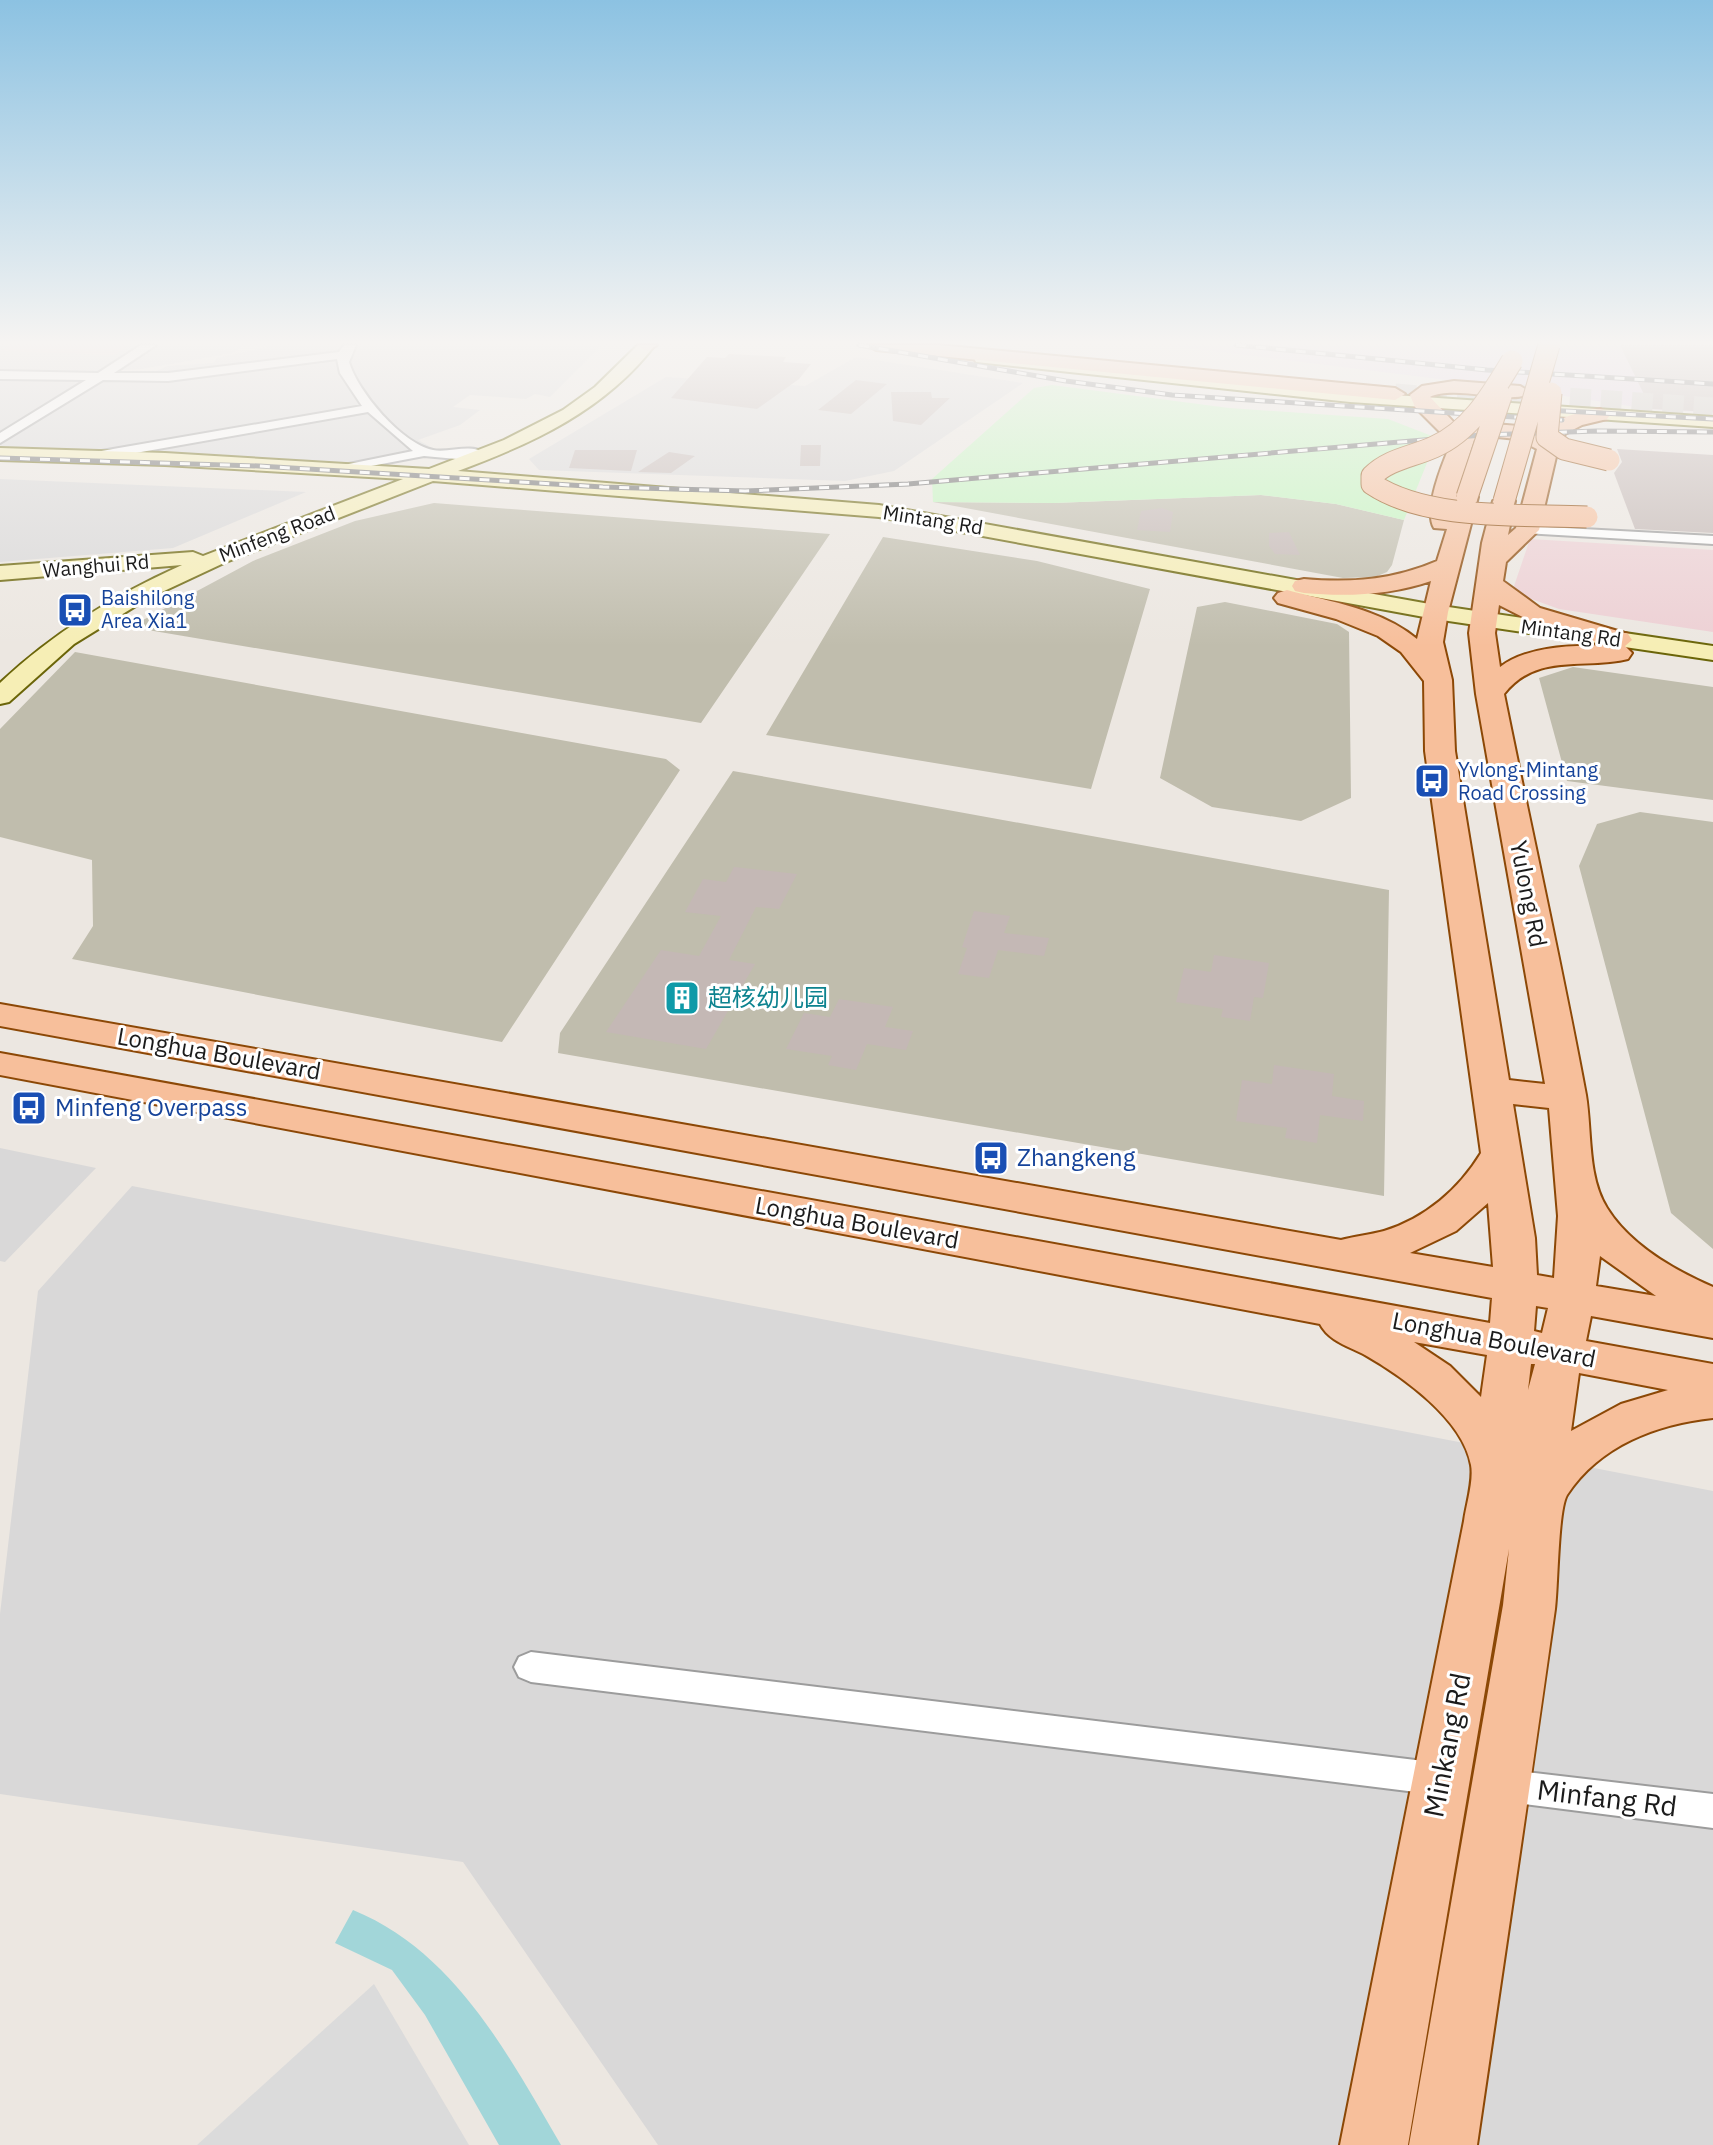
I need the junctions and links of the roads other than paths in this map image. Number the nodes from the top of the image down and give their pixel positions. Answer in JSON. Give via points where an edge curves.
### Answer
{"nodes":[{"id":1,"x":158,"y":445,"type":"edge"},
{"id":2,"x":414,"y":445,"type":"edge"},
{"id":3,"x":495,"y":445,"type":"edge"},
{"id":4,"x":501,"y":445,"type":"edge"},
{"id":5,"x":1440,"y":445,"type":"edge"},
{"id":6,"x":1452,"y":445,"type":"edge"},
{"id":7,"x":1484,"y":445,"type":"edge"},
{"id":8,"x":1521,"y":445,"type":"edge"},
{"id":9,"x":1544,"y":445,"type":"edge"},
{"id":10,"x":1549,"y":445,"type":"edge"},
{"id":11,"x":1558,"y":445,"type":"edge"},
{"id":12,"x":1548,"y":448,"type":"junction"},
{"id":13,"x":419,"y":449,"type":"junction"},
{"id":14,"x":480,"y":453,"type":"junction"},
{"id":15,"x":0,"y":454,"type":"edge"},
{"id":16,"x":90,"y":457,"type":"junction"},
{"id":17,"x":1609,"y":460,"type":"dead end"},
{"id":18,"x":0,"y":470,"type":"edge"},
{"id":19,"x":339,"y":470,"type":"junction"},
{"id":20,"x":422,"y":475,"type":"junction"},
{"id":21,"x":533,"y":483,"type":"junction"},
{"id":22,"x":382,"y":490,"type":"junction"},
{"id":23,"x":313,"y":492,"type":"junction"},
{"id":24,"x":1587,"y":517,"type":"joint"},
{"id":25,"x":1713,"y":525,"type":"edge"},
{"id":26,"x":1527,"y":530,"type":"junction"},
{"id":27,"x":1713,"y":540,"type":"edge"},
{"id":28,"x":193,"y":558,"type":"junction"},
{"id":29,"x":0,"y":573,"type":"edge"},
{"id":30,"x":1442,"y":587,"type":"junction"},
{"id":31,"x":1282,"y":591,"type":"junction"},
{"id":32,"x":1487,"y":596,"type":"junction"},
{"id":33,"x":1619,"y":646,"type":"junction"},
{"id":34,"x":1702,"y":658,"type":"edge"},
{"id":35,"x":1436,"y":671,"type":"junction"},
{"id":36,"x":0,"y":676,"type":"edge"},
{"id":37,"x":1488,"y":681,"type":"junction"},
{"id":38,"x":0,"y":697,"type":"edge"},
{"id":39,"x":0,"y":1015,"type":"edge"},
{"id":40,"x":0,"y":1064,"type":"edge"},
{"id":41,"x":1493,"y":1090,"type":"junction"},
{"id":42,"x":1567,"y":1098,"type":"junction"},
{"id":43,"x":1501,"y":1153,"type":"junction"},
{"id":44,"x":1577,"y":1189,"type":"junction"},
{"id":45,"x":1330,"y":1253,"type":"junction"},
{"id":46,"x":1515,"y":1286,"type":"junction"},
{"id":47,"x":1573,"y":1297,"type":"junction"},
{"id":48,"x":1303,"y":1305,"type":"junction"},
{"id":49,"x":1713,"y":1305,"type":"edge"},
{"id":50,"x":1713,"y":1322,"type":"edge"},
{"id":51,"x":1536,"y":1348,"type":"junction"},
{"id":52,"x":1713,"y":1381,"type":"edge"},
{"id":53,"x":1713,"y":1401,"type":"edge"},
{"id":54,"x":1518,"y":1480,"type":"junction"},
{"id":55,"x":531,"y":1667,"type":"dead end"},
{"id":56,"x":1440,"y":1779,"type":"junction"},
{"id":57,"x":1501,"y":1785,"type":"junction"},
{"id":58,"x":1713,"y":1811,"type":"edge"},
{"id":59,"x":1374,"y":2145,"type":"edge"},
{"id":60,"x":1443,"y":2145,"type":"edge"}],
"edges":[{"from":1,"to":16,"type":"street"},
{"from":2,"to":13,"type":"street"},
{"from":3,"to":14,"type":"main road","name":"Minfeng Road"},
{"from":4,"to":14,"type":"main road","name":"Minfeng Road"},
{"from":5,"to":24,"type":"main road","bridge":true,"via":[[1381,468],[1372,484],[1388,495],[1428,506]]},
{"from":6,"to":30,"type":"main road","via":[[1440,516]]},
{"from":7,"to":30,"type":"main road","bridge":true},
{"from":8,"to":32,"type":"main road","name":"Yulong Rd","bridge":true,"via":[[1494,543]]},
{"from":9,"to":12,"type":"main road"},
{"from":10,"to":12,"type":"main road"},
{"from":11,"to":17,"type":"main road","bridge":true},
{"from":12,"to":26,"type":"main road"},
{"from":13,"to":14,"type":"street"},
{"from":13,"to":19,"type":"street","via":[[421,453],[413,456]]},
{"from":14,"to":20,"type":"main road","name":"Minfeng Road"},
{"from":14,"to":21,"type":"main road","via":[[484,467],[494,473]]},
{"from":15,"to":16,"type":"main road","name":"Mintang Rd"},
{"from":16,"to":19,"type":"main road","name":"Mintang Rd"},
{"from":18,"to":23,"type":"main road","name":"Mintang Rd","via":[[152,474]]},
{"from":19,"to":20,"type":"main road","name":"Mintang Rd"},
{"from":20,"to":21,"type":"main road","name":"Mintang Rd"},
{"from":20,"to":22,"type":"main road","name":"Minfeng Road"},
{"from":21,"to":31,"type":"main road","name":"Mintang Rd","via":[[879,511]]},
{"from":22,"to":23,"type":"main road","name":"Minfeng Road"},
{"from":22,"to":23,"type":"main road","name":"Mintang Rd"},
{"from":22,"to":31,"type":"main road","name":"Mintang Rd","via":[[878,527]]},
{"from":22,"to":38,"type":"main road","name":"Minfeng Road","via":[[145,591],[67,638]]},
{"from":23,"to":28,"type":"main road","name":"Minfeng Road"},
{"from":24,"to":25,"type":"street"},
{"from":26,"to":27,"type":"street"},
{"from":26,"to":32,"type":"main road"},
{"from":28,"to":29,"type":"main road","name":"Wanghui Rd"},
{"from":28,"to":36,"type":"main road","name":"Minfeng Road","via":[[90,610]]},
{"from":30,"to":31,"type":"main road","name":"Mintang Rd"},
{"from":30,"to":31,"type":"main road","via":[[1410,581],[1381,588]]},
{"from":30,"to":32,"type":"main road"},
{"from":30,"to":32,"type":"main road","name":"Mintang Rd"},
{"from":30,"to":35,"type":"main road","via":[[1430,642]]},
{"from":31,"to":35,"type":"main road","via":[[1388,630]]},
{"from":32,"to":33,"type":"main road","name":"Mintang Rd"},
{"from":32,"to":33,"type":"main road","via":[[1510,599]]},
{"from":32,"to":37,"type":"main road","name":"Yulong Rd"},
{"from":33,"to":34,"type":"main road","name":"Mintang Rd"},
{"from":33,"to":37,"type":"main road","via":[[1527,662]]},
{"from":35,"to":37,"type":"main road"},
{"from":35,"to":41,"type":"main road","via":[[1440,751]]},
{"from":37,"to":42,"type":"main road","name":"Yulong Rd"},
{"from":39,"to":45,"type":"main road","name":"Longhua Boulevard"},
{"from":40,"to":48,"type":"main road","name":"Longhua Boulevard"},
{"from":41,"to":42,"type":"main road"},
{"from":41,"to":43,"type":"main road"},
{"from":42,"to":44,"type":"main road","name":"Yulong Rd"},
{"from":43,"to":45,"type":"main road","via":[[1479,1189],[1437,1226],[1380,1247]]},
{"from":43,"to":46,"type":"main road","via":[[1514,1238]]},
{"from":44,"to":47,"type":"main road","name":"Yulong Rd","via":[[1579,1254]]},
{"from":44,"to":49,"type":"main road","via":[[1585,1210],[1622,1253]]},
{"from":45,"to":46,"type":"main road","name":"Longhua Boulevard"},
{"from":46,"to":47,"type":"main road","name":"Longhua Boulevard"},
{"from":46,"to":51,"type":"main road"},
{"from":47,"to":50,"type":"main road","name":"Longhua Boulevard"},
{"from":47,"to":51,"type":"main road","name":"Yulong Rd"},
{"from":48,"to":51,"type":"main road","name":"Longhua Boulevard"},
{"from":48,"to":54,"type":"main road","via":[[1376,1341],[1445,1386]]},
{"from":51,"to":52,"type":"main road","name":"Longhua Boulevard"},
{"from":51,"to":54,"type":"main road","name":"Minkang Rd","via":[[1551,1394]]},
{"from":53,"to":54,"type":"main road","via":[[1676,1403],[1615,1425],[1555,1473]]},
{"from":54,"to":56,"type":"main road","name":"Minkang Rd","via":[[1477,1594]]},
{"from":54,"to":57,"type":"main road","name":"Minkang Rd","via":[[1529,1605]]},
{"from":55,"to":56,"type":"street"},
{"from":56,"to":59,"type":"main road","name":"Minkang Rd"},
{"from":57,"to":58,"type":"street","name":"Minfang Rd"},
{"from":57,"to":60,"type":"main road","name":"Minkang Rd"}]}
